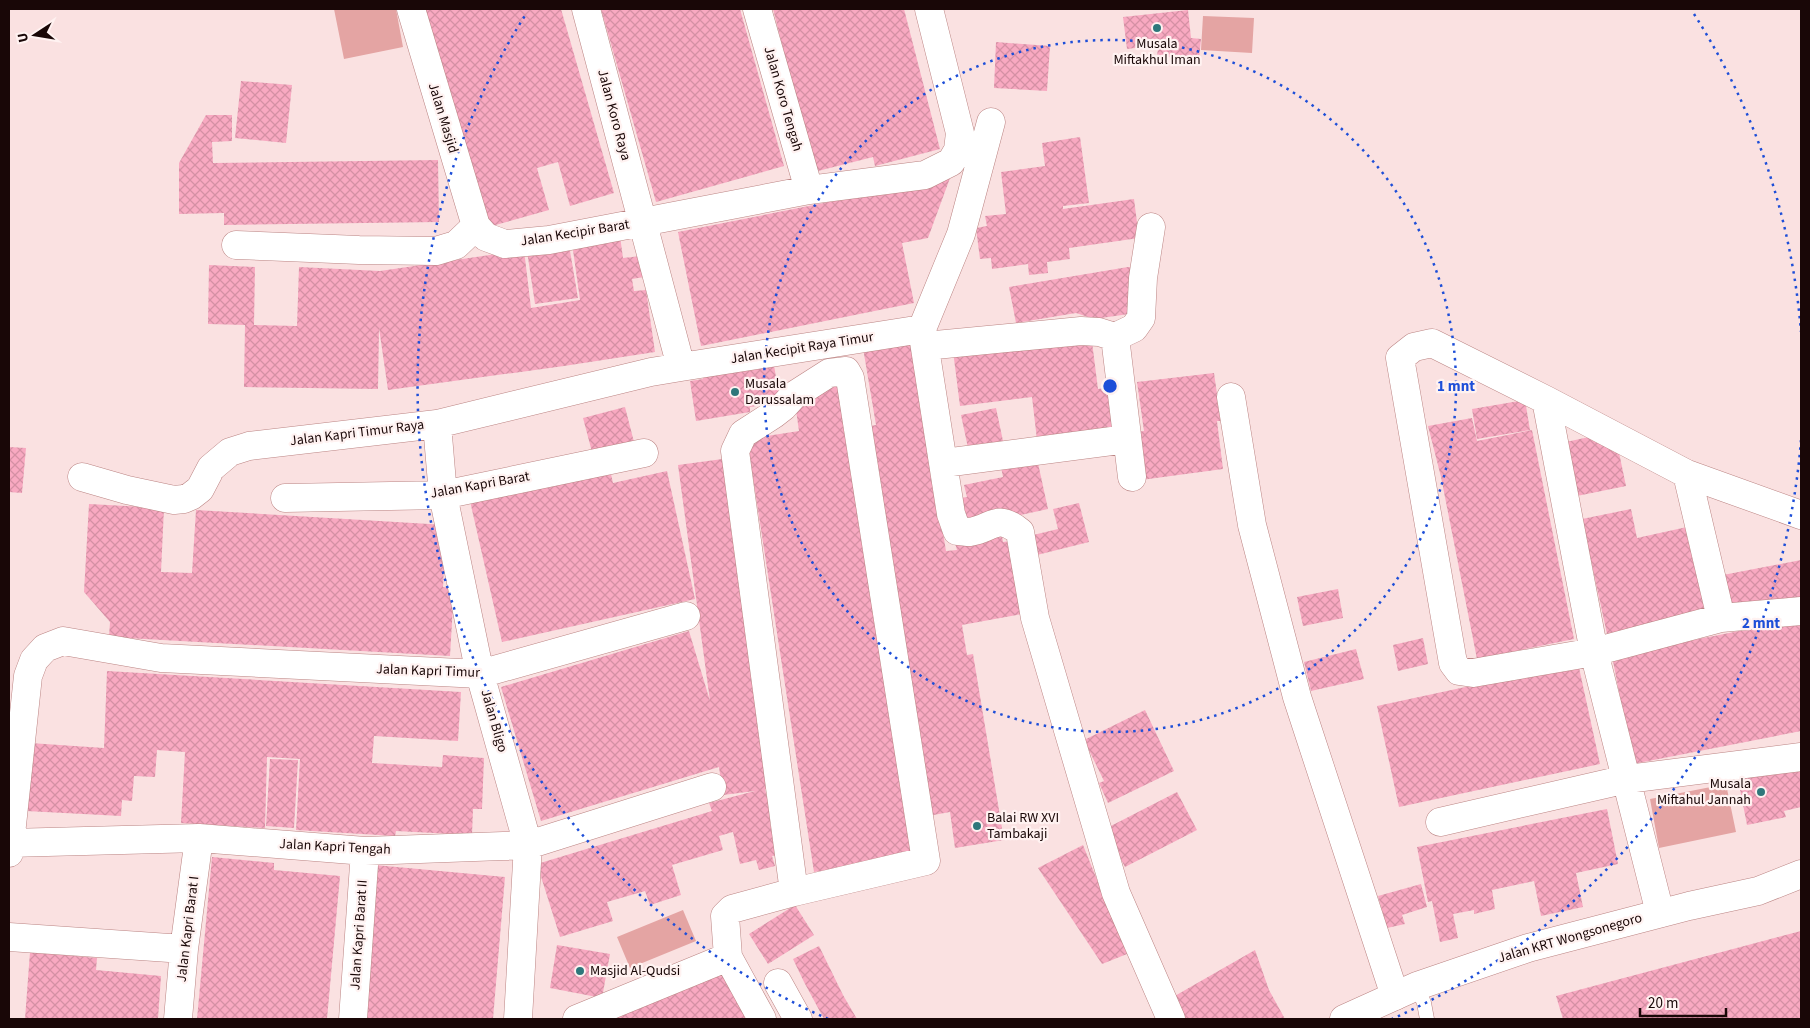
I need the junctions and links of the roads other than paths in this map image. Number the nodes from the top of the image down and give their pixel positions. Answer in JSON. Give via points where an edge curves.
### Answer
{"nodes":[{"id":1,"x":411,"y":9,"type":"edge"},
{"id":2,"x":586,"y":9,"type":"edge"},
{"id":3,"x":757,"y":9,"type":"edge"},
{"id":4,"x":934,"y":15,"type":"edge"},
{"id":5,"x":991,"y":122,"type":"dead end"},
{"id":6,"x":809,"y":190,"type":"junction"},
{"id":7,"x":643,"y":222,"type":"junction"},
{"id":8,"x":476,"y":226,"type":"junction"},
{"id":9,"x":1151,"y":227,"type":"dead end"},
{"id":10,"x":236,"y":245,"type":"dead end"},
{"id":11,"x":1115,"y":336,"type":"junction"},
{"id":12,"x":923,"y":337,"type":"junction"},
{"id":13,"x":681,"y":367,"type":"junction"},
{"id":14,"x":651,"y":372,"type":"joint"},
{"id":15,"x":1232,"y":397,"type":"dead end"},
{"id":16,"x":1546,"y":400,"type":"junction"},
{"id":17,"x":438,"y":424,"type":"junction"},
{"id":18,"x":1127,"y":439,"type":"junction"},
{"id":19,"x":644,"y":453,"type":"dead end"},
{"id":20,"x":944,"y":463,"type":"junction"},
{"id":21,"x":1687,"y":474,"type":"junction"},
{"id":22,"x":82,"y":477,"type":"dead end"},
{"id":23,"x":1132,"y":477,"type":"dead end"},
{"id":24,"x":443,"y":494,"type":"junction"},
{"id":25,"x":285,"y":498,"type":"dead end"},
{"id":26,"x":1801,"y":515,"type":"edge"},
{"id":27,"x":1801,"y":611,"type":"edge"},
{"id":28,"x":686,"y":616,"type":"dead end"},
{"id":29,"x":1721,"y":618,"type":"junction"},
{"id":30,"x":1594,"y":652,"type":"junction"},
{"id":31,"x":480,"y":674,"type":"junction"},
{"id":32,"x":1801,"y":757,"type":"edge"},
{"id":33,"x":1627,"y":779,"type":"junction"},
{"id":34,"x":712,"y":787,"type":"dead end"},
{"id":35,"x":1440,"y":822,"type":"dead end"},
{"id":36,"x":199,"y":838,"type":"junction"},
{"id":37,"x":9,"y":843,"type":"edge"},
{"id":38,"x":528,"y":845,"type":"junction"},
{"id":39,"x":365,"y":851,"type":"junction"},
{"id":40,"x":9,"y":853,"type":"edge"},
{"id":41,"x":1801,"y":874,"type":"edge"},
{"id":42,"x":794,"y":892,"type":"junction"},
{"id":43,"x":1660,"y":914,"type":"junction"},
{"id":44,"x":9,"y":937,"type":"edge"},
{"id":45,"x":184,"y":948,"type":"junction"},
{"id":46,"x":728,"y":957,"type":"junction"},
{"id":47,"x":778,"y":983,"type":"dead end"},
{"id":48,"x":1406,"y":991,"type":"junction"},
{"id":49,"x":178,"y":1019,"type":"edge"},
{"id":50,"x":352,"y":1019,"type":"edge"},
{"id":51,"x":518,"y":1019,"type":"edge"},
{"id":52,"x":577,"y":1019,"type":"edge"},
{"id":53,"x":762,"y":1019,"type":"edge"},
{"id":54,"x":798,"y":1019,"type":"edge"},
{"id":55,"x":1171,"y":1019,"type":"edge"},
{"id":56,"x":1344,"y":1019,"type":"edge"},
{"id":57,"x":1427,"y":1019,"type":"edge"}],
"edges":[{"from":1,"to":8,"type":"street","name":"Jalan Masjid"},
{"from":2,"to":7,"type":"street","name":"Jalan Koro Raya"},
{"from":3,"to":6,"type":"street","name":"Jalan Koro Tengah"},
{"from":4,"to":6,"type":"street","name":"Jalan Kecipir Barat","via":[[960,133],[958,150],[951,162],[925,175]]},
{"from":5,"to":12,"type":"street","via":[[961,234]]},
{"from":6,"to":7,"type":"street","name":"Jalan Kecipir Barat"},
{"from":7,"to":8,"type":"street","name":"Jalan Kecipir Barat","via":[[549,240],[505,244],[486,237]]},
{"from":7,"to":13,"type":"street","name":"Jalan Koro Raya"},
{"from":8,"to":10,"type":"street","via":[[456,245],[436,251]]},
{"from":9,"to":11,"type":"street","via":[[1141,318],[1134,328]]},
{"from":11,"to":12,"type":"street","name":"Jalan Kecipit Raya Timur","via":[[1081,331]]},
{"from":11,"to":18,"type":"street"},
{"from":12,"to":13,"type":"street","name":"Jalan Kecipit Raya Timur"},
{"from":12,"to":20,"type":"street"},
{"from":13,"to":14,"type":"street","name":"Jalan Kecipit Raya Timur"},
{"from":14,"to":17,"type":"street","name":"Jalan Kapri Timur Raya"},
{"from":15,"to":48,"type":"street","via":[[1252,525],[1297,697],[1354,877]]},
{"from":16,"to":21,"type":"street"},
{"from":16,"to":30,"type":"street"},
{"from":16,"to":30,"type":"street","via":[[1432,343],[1414,347],[1400,358],[1453,663],[1460,671],[1473,673]]},
{"from":17,"to":22,"type":"street","name":"Jalan Kapri Timur Raya","via":[[249,446],[230,452],[211,468],[200,489],[184,499],[174,500],[126,490]]},
{"from":17,"to":24,"type":"street","name":"Jalan Bligo"},
{"from":18,"to":20,"type":"street"},
{"from":18,"to":23,"type":"street"},
{"from":19,"to":24,"type":"street","name":"Jalan Kapri Barat"},
{"from":20,"to":55,"type":"street","via":[[951,514],[957,531],[969,532],[998,522],[1011,525],[1020,532],[1035,618],[1116,893]]},
{"from":21,"to":26,"type":"street"},
{"from":21,"to":29,"type":"street"},
{"from":24,"to":25,"type":"street","name":"Jalan Kapri Barat"},
{"from":24,"to":31,"type":"street","name":"Jalan Bligo"},
{"from":27,"to":29,"type":"street"},
{"from":28,"to":31,"type":"street","name":"Jalan Kapri Timur"},
{"from":29,"to":30,"type":"street"},
{"from":30,"to":33,"type":"street"},
{"from":31,"to":37,"type":"street","name":"Jalan Kapri Timur","via":[[161,658],[63,641],[45,648],[34,660],[28,676]]},
{"from":31,"to":38,"type":"street","name":"Jalan Bligo"},
{"from":32,"to":33,"type":"street"},
{"from":33,"to":35,"type":"street"},
{"from":33,"to":43,"type":"street"},
{"from":34,"to":38,"type":"street","name":"Jalan Kapri Tengah"},
{"from":36,"to":37,"type":"street","name":"Jalan Kapri Tengah"},
{"from":36,"to":39,"type":"street","name":"Jalan Kapri Tengah"},
{"from":36,"to":45,"type":"street","name":"Jalan Kapri Barat I"},
{"from":37,"to":40,"type":"street","name":"Jalan Kapri Timur"},
{"from":38,"to":39,"type":"street","name":"Jalan Kapri Tengah"},
{"from":38,"to":51,"type":"street","name":"Jalan Bligo"},
{"from":39,"to":50,"type":"street","name":"Jalan Kapri Barat II"},
{"from":41,"to":43,"type":"street","name":"Jalan KRT Wongsonegoro","via":[[1758,891]]},
{"from":42,"to":42,"type":"street","via":[[735,450],[743,434],[774,414],[793,396],[830,373],[846,371],[850,378],[926,861]]},
{"from":42,"to":46,"type":"street","via":[[732,909],[725,916]]},
{"from":43,"to":48,"type":"street","name":"Jalan KRT Wongsonegoro","via":[[1528,948]]},
{"from":44,"to":45,"type":"street"},
{"from":45,"to":49,"type":"street","name":"Jalan Kapri Barat I"},
{"from":46,"to":52,"type":"street"},
{"from":46,"to":53,"type":"street"},
{"from":47,"to":54,"type":"street"},
{"from":48,"to":56,"type":"street","name":"Jalan KRT Wongsonegoro"},
{"from":48,"to":57,"type":"lane","via":[[1424,1003]]}]}
